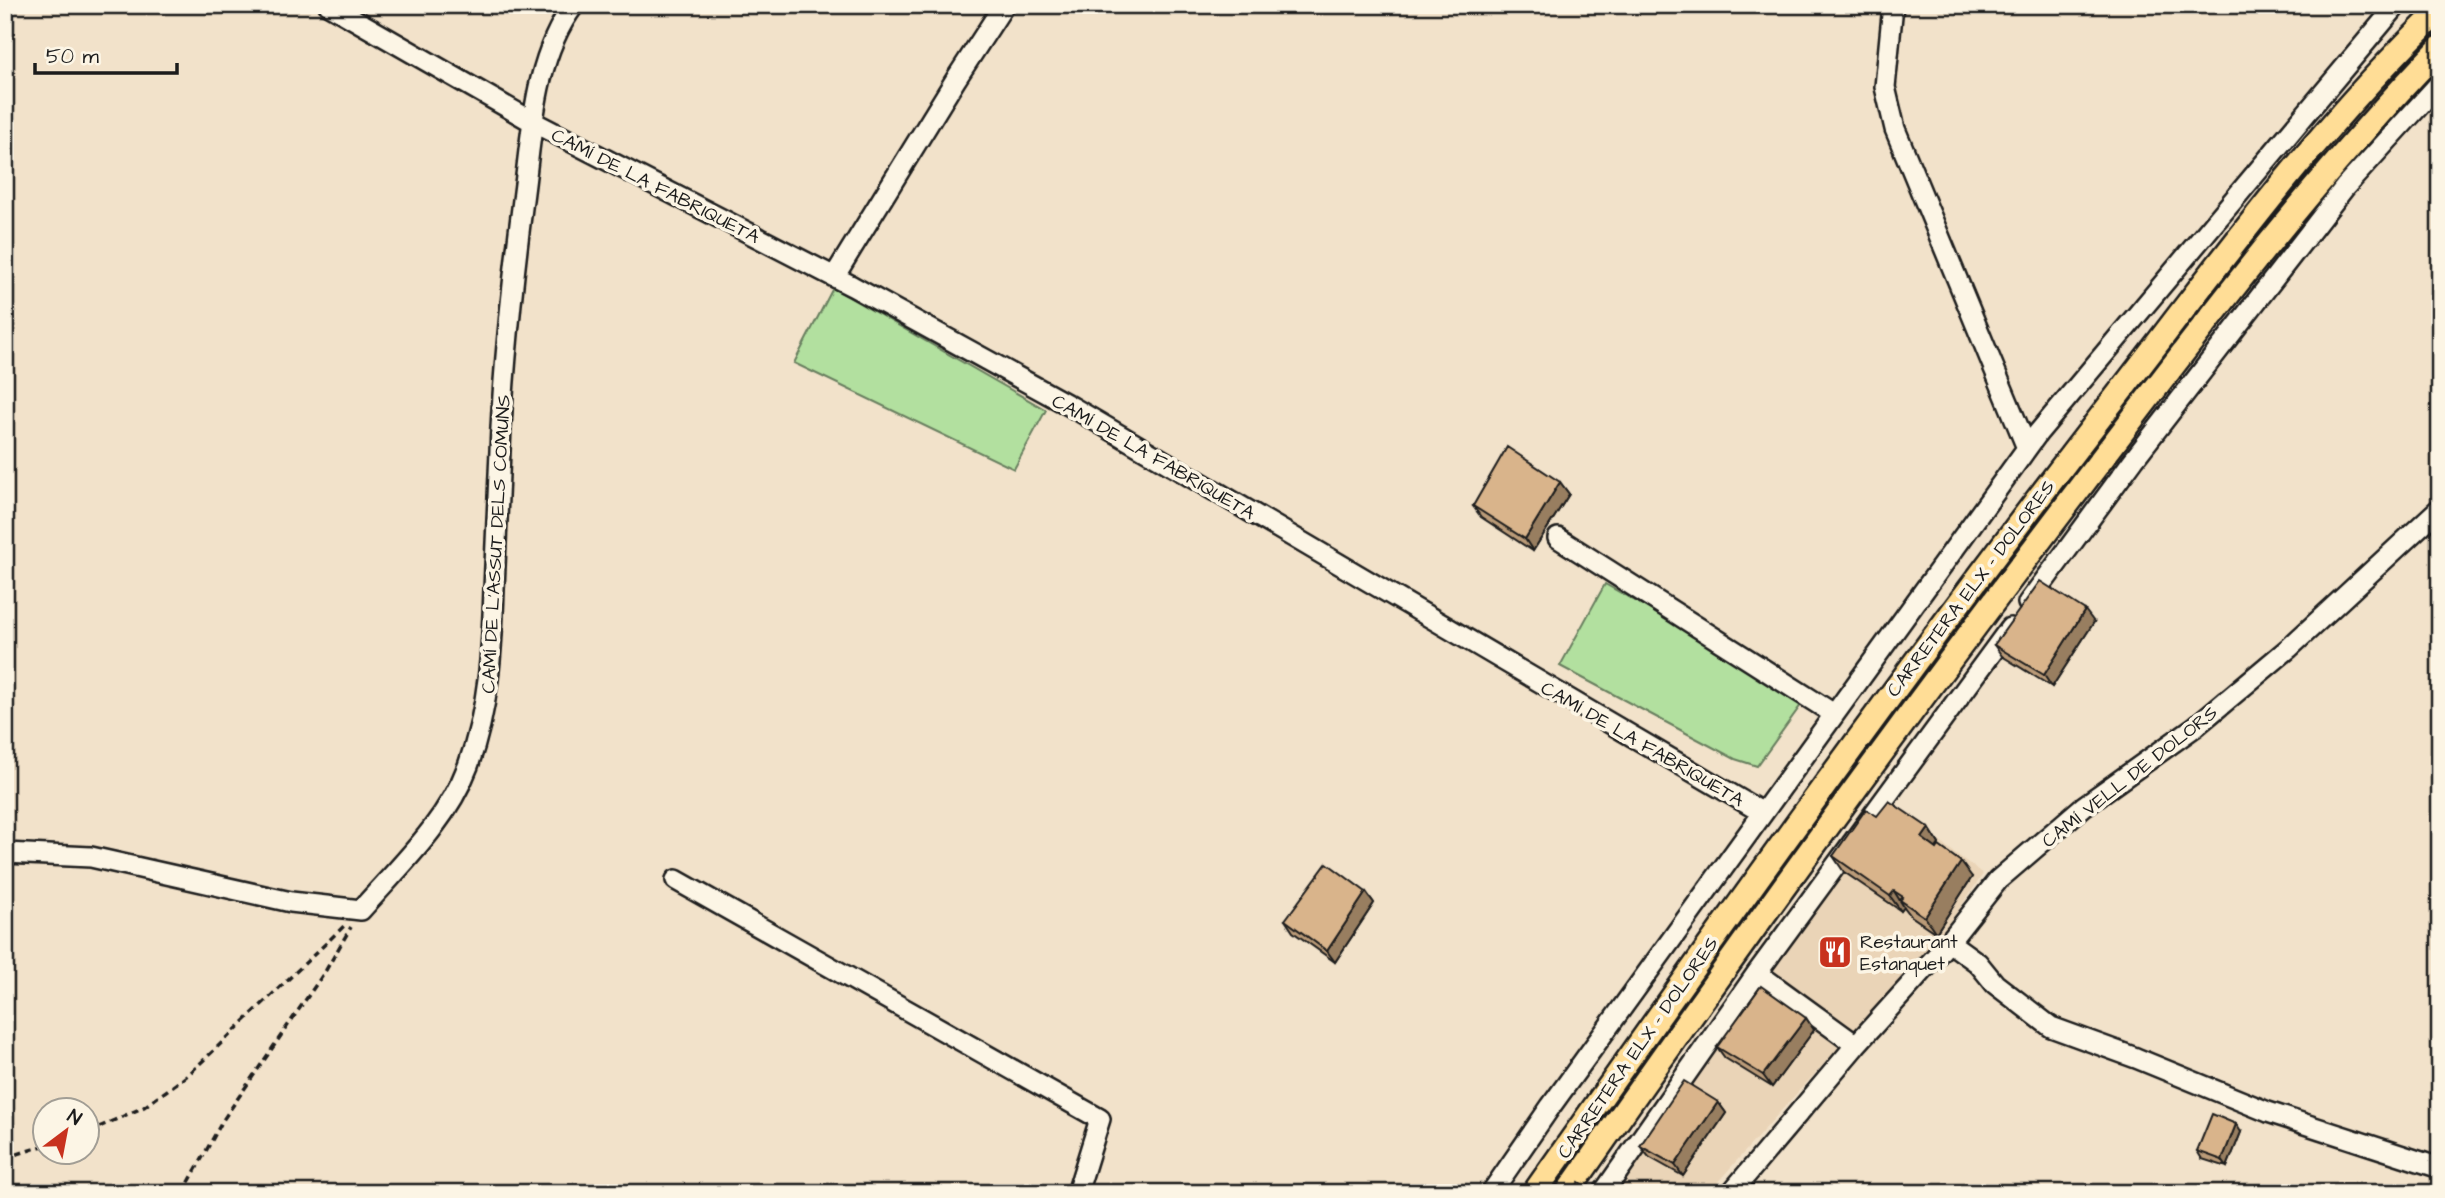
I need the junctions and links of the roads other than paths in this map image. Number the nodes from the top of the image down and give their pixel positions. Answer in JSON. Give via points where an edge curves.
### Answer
{"nodes":[{"id":1,"x":329,"y":5,"type":"edge"},
{"id":2,"x":574,"y":5,"type":"edge"},
{"id":3,"x":1004,"y":5,"type":"edge"},
{"id":4,"x":1893,"y":5,"type":"edge"},
{"id":5,"x":2397,"y":5,"type":"edge"},
{"id":6,"x":2440,"y":10,"type":"edge"},
{"id":7,"x":2440,"y":48,"type":"edge"},
{"id":8,"x":2440,"y":83,"type":"edge"},
{"id":9,"x":533,"y":122,"type":"junction"},
{"id":10,"x":834,"y":276,"type":"junction"},
{"id":11,"x":2027,"y":448,"type":"junction"},
{"id":12,"x":2440,"y":508,"type":"edge"},
{"id":13,"x":1558,"y":538,"type":"dead end"},
{"id":14,"x":1835,"y":714,"type":"junction"},
{"id":15,"x":1763,"y":813,"type":"junction"},
{"id":16,"x":5,"y":853,"type":"edge"},
{"id":17,"x":676,"y":880,"type":"dead end"},
{"id":18,"x":1949,"y":942,"type":"junction"},
{"id":19,"x":1757,"y":973,"type":"junction"},
{"id":20,"x":1856,"y":1045,"type":"junction"},
{"id":21,"x":2440,"y":1168,"type":"edge"},
{"id":22,"x":1077,"y":1193,"type":"edge"},
{"id":23,"x":1492,"y":1193,"type":"edge"},
{"id":24,"x":1534,"y":1193,"type":"edge"},
{"id":25,"x":1567,"y":1193,"type":"edge"},
{"id":26,"x":1603,"y":1193,"type":"edge"},
{"id":27,"x":1731,"y":1193,"type":"edge"}],
"edges":[{"from":1,"to":9,"type":"street","name":"CAMÍ DE LA FABRIQUETA"},
{"from":2,"to":9,"type":"street","name":"CAMÍ DE L'ASSUT DELS COMUNS","via":[[543,71]]},
{"from":3,"to":10,"type":"street"},
{"from":4,"to":11,"type":"street","via":[[1885,87],[1895,129]]},
{"from":5,"to":11,"type":"street"},
{"from":6,"to":24,"type":"main road","name":"CARRETERA ELX - DOLORES","via":[[2298,165],[2064,464],[1784,839]]},
{"from":7,"to":25,"type":"main road","name":"CARRETERA ELX - DOLORES","via":[[2315,186],[2052,524],[1719,975]]},
{"from":8,"to":19,"type":"street","via":[[2345,187],[2134,459]]},
{"from":9,"to":10,"type":"street","name":"CAMÍ DE LA FABRIQUETA"},
{"from":9,"to":16,"type":"street","name":"CAMÍ DE L'ASSUT DELS COMUNS","via":[[500,432],[491,665],[483,717],[467,768],[447,808],[360,910],[291,902],[91,857]]},
{"from":10,"to":15,"type":"street","name":"CAMÍ DE LA FABRIQUETA","via":[[1072,407]]},
{"from":11,"to":14,"type":"street"},
{"from":12,"to":18,"type":"street","name":"CAMÍ VELL DE DOLORS","via":[[2206,718],[2084,806],[1998,880]]},
{"from":13,"to":14,"type":"street"},
{"from":14,"to":15,"type":"street"},
{"from":15,"to":23,"type":"street"},
{"from":17,"to":22,"type":"street","via":[[1100,1119]]},
{"from":18,"to":20,"type":"street","name":"CAMÍ VELL DE DOLORS"},
{"from":18,"to":21,"type":"street","via":[[2051,1027],[2268,1112]]},
{"from":19,"to":20,"type":"street"},
{"from":19,"to":26,"type":"street"},
{"from":20,"to":27,"type":"street","name":"CAMÍ VELL DE DOLORS"}]}
